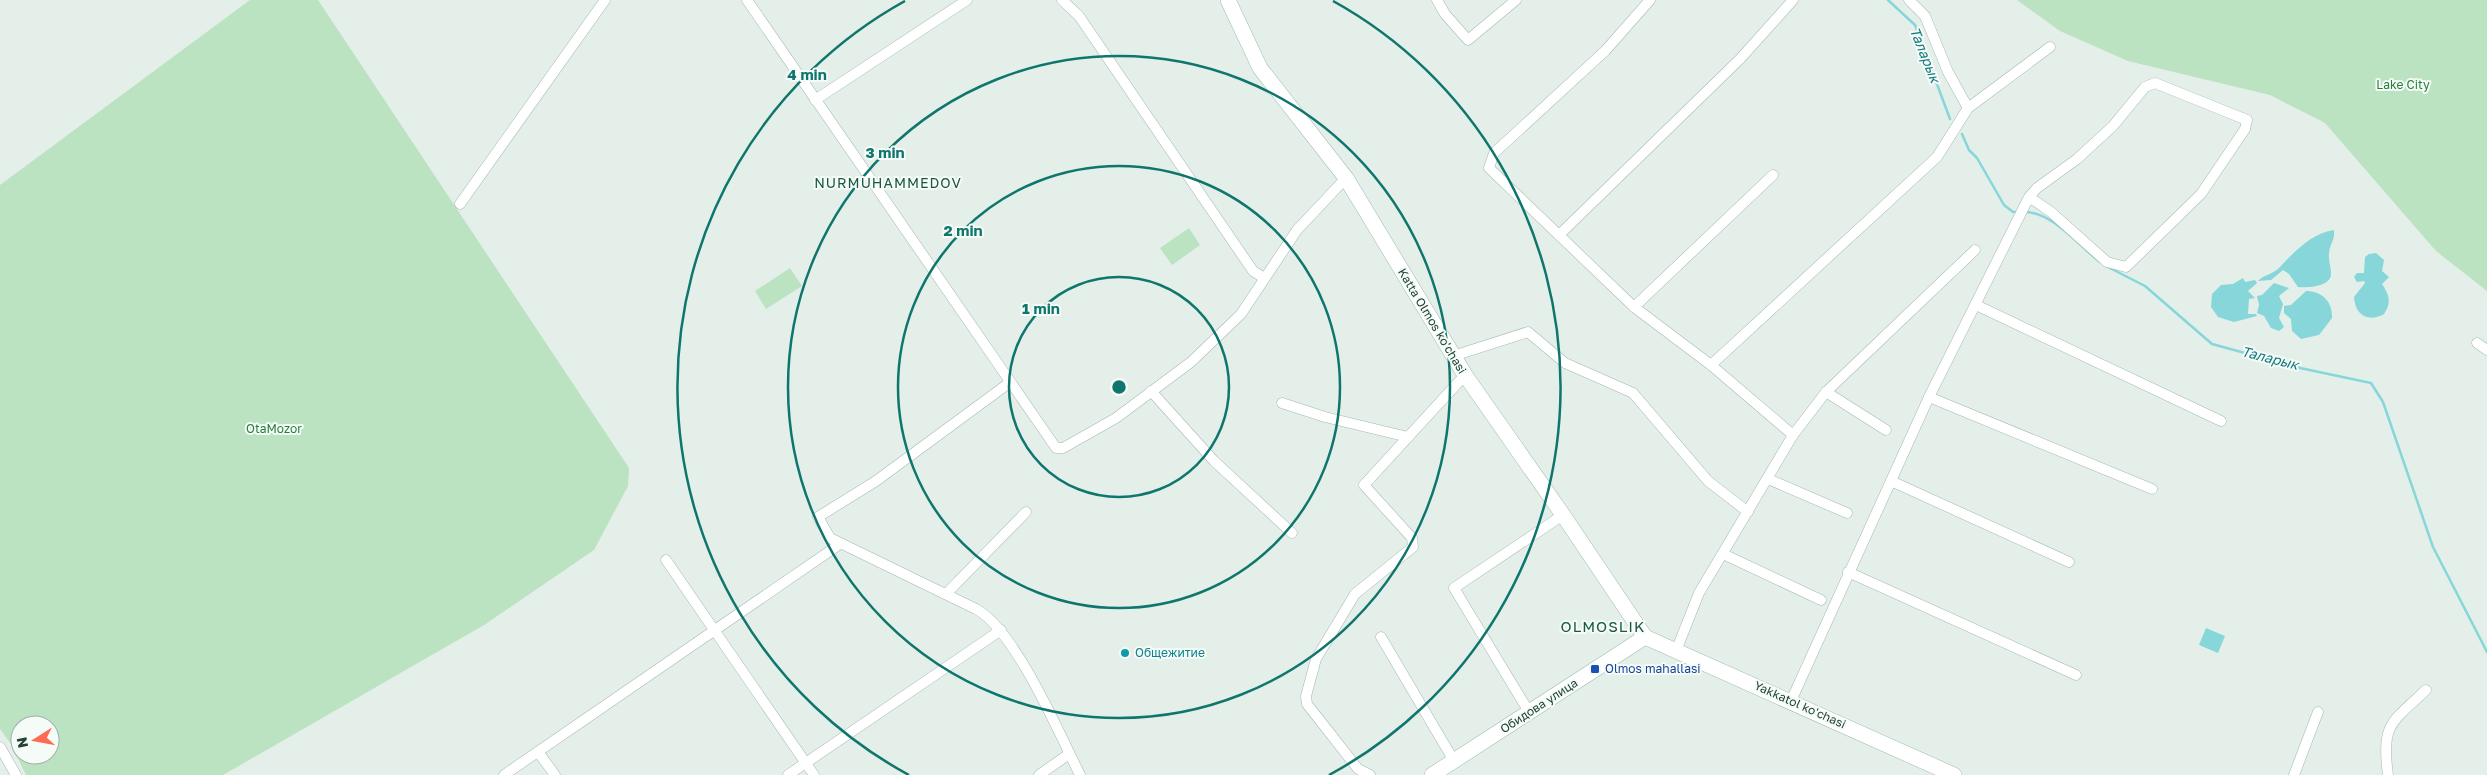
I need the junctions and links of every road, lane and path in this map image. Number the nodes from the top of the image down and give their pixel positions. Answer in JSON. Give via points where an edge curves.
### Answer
{"nodes":[{"id":1,"x":605,"y":0,"type":"edge"},
{"id":2,"x":747,"y":0,"type":"edge"},
{"id":3,"x":967,"y":0,"type":"edge"},
{"id":4,"x":1062,"y":0,"type":"edge"},
{"id":5,"x":1228,"y":0,"type":"edge"},
{"id":6,"x":1437,"y":0,"type":"edge"},
{"id":7,"x":1516,"y":0,"type":"edge"},
{"id":8,"x":1650,"y":0,"type":"edge"},
{"id":9,"x":1793,"y":0,"type":"edge"},
{"id":10,"x":1909,"y":0,"type":"edge"},
{"id":11,"x":2050,"y":47,"type":"dead end"},
{"id":12,"x":815,"y":100,"type":"junction"},
{"id":13,"x":1968,"y":108,"type":"junction"},
{"id":14,"x":1774,"y":175,"type":"dead end"},
{"id":15,"x":1346,"y":178,"type":"junction"},
{"id":16,"x":2029,"y":197,"type":"junction"},
{"id":17,"x":460,"y":204,"type":"dead end"},
{"id":18,"x":1559,"y":235,"type":"junction"},
{"id":19,"x":1975,"y":250,"type":"dead end"},
{"id":20,"x":1264,"y":278,"type":"junction"},
{"id":21,"x":1976,"y":305,"type":"junction"},
{"id":22,"x":1634,"y":307,"type":"junction"},
{"id":23,"x":2477,"y":343,"type":"dead end"},
{"id":24,"x":2487,"y":350,"type":"edge"},
{"id":25,"x":1453,"y":356,"type":"junction"},
{"id":26,"x":1711,"y":365,"type":"junction"},
{"id":27,"x":1465,"y":375,"type":"junction"},
{"id":28,"x":1009,"y":383,"type":"junction"},
{"id":29,"x":1151,"y":391,"type":"junction"},
{"id":30,"x":1826,"y":392,"type":"junction"},
{"id":31,"x":1930,"y":397,"type":"junction"},
{"id":32,"x":1282,"y":403,"type":"dead end"},
{"id":33,"x":2221,"y":421,"type":"dead end"},
{"id":34,"x":1886,"y":430,"type":"dead end"},
{"id":35,"x":1793,"y":435,"type":"junction"},
{"id":36,"x":1408,"y":437,"type":"junction"},
{"id":37,"x":1768,"y":478,"type":"junction"},
{"id":38,"x":1891,"y":481,"type":"junction"},
{"id":39,"x":2152,"y":489,"type":"dead end"},
{"id":40,"x":1026,"y":512,"type":"dead end"},
{"id":41,"x":1748,"y":512,"type":"junction"},
{"id":42,"x":1847,"y":513,"type":"dead end"},
{"id":43,"x":1563,"y":515,"type":"junction"},
{"id":44,"x":1292,"y":533,"type":"dead end"},
{"id":45,"x":840,"y":544,"type":"junction"},
{"id":46,"x":1723,"y":554,"type":"junction"},
{"id":47,"x":666,"y":560,"type":"dead end"},
{"id":48,"x":2069,"y":562,"type":"dead end"},
{"id":49,"x":1848,"y":572,"type":"junction"},
{"id":50,"x":946,"y":594,"type":"junction"},
{"id":51,"x":1820,"y":600,"type":"dead end"},
{"id":52,"x":1001,"y":630,"type":"junction"},
{"id":53,"x":714,"y":632,"type":"junction"},
{"id":54,"x":1381,"y":637,"type":"dead end"},
{"id":55,"x":1645,"y":637,"type":"junction"},
{"id":56,"x":1676,"y":652,"type":"junction"},
{"id":57,"x":2076,"y":675,"type":"dead end"},
{"id":58,"x":2426,"y":690,"type":"dead end"},
{"id":59,"x":1791,"y":701,"type":"junction"},
{"id":60,"x":1529,"y":712,"type":"junction"},
{"id":61,"x":2318,"y":712,"type":"dead end"},
{"id":62,"x":0,"y":747,"type":"edge"},
{"id":63,"x":538,"y":752,"type":"junction"},
{"id":64,"x":1070,"y":754,"type":"junction"},
{"id":65,"x":1454,"y":761,"type":"junction"},
{"id":66,"x":806,"y":762,"type":"junction"},
{"id":67,"x":16,"y":775,"type":"edge"},
{"id":68,"x":504,"y":775,"type":"edge"},
{"id":69,"x":554,"y":775,"type":"edge"},
{"id":70,"x":788,"y":775,"type":"edge"},
{"id":71,"x":814,"y":775,"type":"edge"},
{"id":72,"x":1039,"y":775,"type":"edge"},
{"id":73,"x":1080,"y":775,"type":"edge"},
{"id":74,"x":1370,"y":775,"type":"edge"},
{"id":75,"x":1432,"y":775,"type":"edge"},
{"id":76,"x":1954,"y":775,"type":"edge"},
{"id":77,"x":2294,"y":775,"type":"edge"},
{"id":78,"x":2388,"y":775,"type":"edge"}],
"edges":[{"from":1,"to":17,"type":"street"},
{"from":2,"to":12,"type":"street"},
{"from":3,"to":12,"type":"street"},
{"from":4,"to":20,"type":"street","via":[[1079,16],[1253,271]]},
{"from":5,"to":15,"type":"street","name":"Katta Olmos ko'chasi","via":[[1260,68]]},
{"from":6,"to":7,"type":"street","via":[[1468,40]]},
{"from":8,"to":18,"type":"street","via":[[1605,51],[1494,153],[1489,168]]},
{"from":9,"to":18,"type":"street","via":[[1740,59]]},
{"from":10,"to":13,"type":"street","via":[[1925,16],[1948,72]]},
{"from":11,"to":13,"type":"street"},
{"from":12,"to":28,"type":"street"},
{"from":13,"to":26,"type":"street","via":[[1937,157]]},
{"from":14,"to":22,"type":"street"},
{"from":15,"to":20,"type":"street","via":[[1297,230]]},
{"from":15,"to":25,"type":"street","name":"Katta Olmos ko'chasi"},
{"from":16,"to":16,"type":"street","via":[[2078,159],[2113,126],[2145,88],[2155,83],[2247,120],[2245,129],[2201,194],[2126,267],[2106,262],[2051,212]]},
{"from":16,"to":21,"type":"street"},
{"from":18,"to":22,"type":"street"},
{"from":19,"to":30,"type":"street"},
{"from":20,"to":29,"type":"street","via":[[1241,314],[1191,362]]},
{"from":21,"to":31,"type":"street"},
{"from":21,"to":33,"type":"street"},
{"from":22,"to":26,"type":"street"},
{"from":23,"to":24,"type":"street"},
{"from":25,"to":27,"type":"street","name":"Katta Olmos ko'chasi"},
{"from":25,"to":41,"type":"street","via":[[1528,332],[1564,363],[1633,393],[1708,481]]},
{"from":26,"to":35,"type":"street"},
{"from":27,"to":36,"type":"street"},
{"from":27,"to":43,"type":"street","name":"Katta Olmos ko'chasi"},
{"from":28,"to":29,"type":"street","via":[[1053,446],[1063,448],[1116,418]]},
{"from":28,"to":45,"type":"street","via":[[876,481],[818,518],[830,538]]},
{"from":29,"to":44,"type":"street","via":[[1214,461]]},
{"from":30,"to":34,"type":"street"},
{"from":30,"to":35,"type":"street"},
{"from":31,"to":38,"type":"street"},
{"from":31,"to":39,"type":"street"},
{"from":32,"to":36,"type":"street"},
{"from":35,"to":37,"type":"street"},
{"from":36,"to":74,"type":"street","via":[[1364,485],[1412,538],[1413,548],[1355,594],[1316,659],[1306,696],[1308,704],[1358,769]]},
{"from":37,"to":41,"type":"street"},
{"from":37,"to":42,"type":"street"},
{"from":38,"to":48,"type":"street"},
{"from":38,"to":49,"type":"street"},
{"from":40,"to":50,"type":"street"},
{"from":41,"to":46,"type":"street"},
{"from":43,"to":55,"type":"street","name":"Katta Olmos ko'chasi"},
{"from":43,"to":60,"type":"street","via":[[1454,588]]},
{"from":45,"to":50,"type":"street"},
{"from":45,"to":53,"type":"street"},
{"from":46,"to":51,"type":"street"},
{"from":46,"to":56,"type":"street","via":[[1699,593]]},
{"from":47,"to":53,"type":"street"},
{"from":49,"to":57,"type":"street"},
{"from":49,"to":59,"type":"street"},
{"from":50,"to":52,"type":"street","via":[[983,613]]},
{"from":52,"to":64,"type":"street"},
{"from":52,"to":66,"type":"street"},
{"from":53,"to":63,"type":"street"},
{"from":53,"to":66,"type":"street"},
{"from":54,"to":65,"type":"street"},
{"from":55,"to":56,"type":"street","name":"Yakkatol ko'chasi"},
{"from":55,"to":60,"type":"street","name":"Обидова улица"},
{"from":56,"to":59,"type":"street","name":"Yakkatol ko'chasi"},
{"from":58,"to":78,"type":"street","via":[[2399,715],[2388,731],[2384,748]]},
{"from":59,"to":76,"type":"street","name":"Yakkatol ko'chasi"},
{"from":60,"to":65,"type":"street","name":"Обидова улица"},
{"from":61,"to":77,"type":"street"},
{"from":62,"to":67,"type":"street"},
{"from":63,"to":68,"type":"street"},
{"from":63,"to":69,"type":"street"},
{"from":64,"to":72,"type":"street"},
{"from":64,"to":73,"type":"street"},
{"from":65,"to":75,"type":"street","name":"Обидова улица"},
{"from":66,"to":70,"type":"street"},
{"from":66,"to":71,"type":"street"}]}
